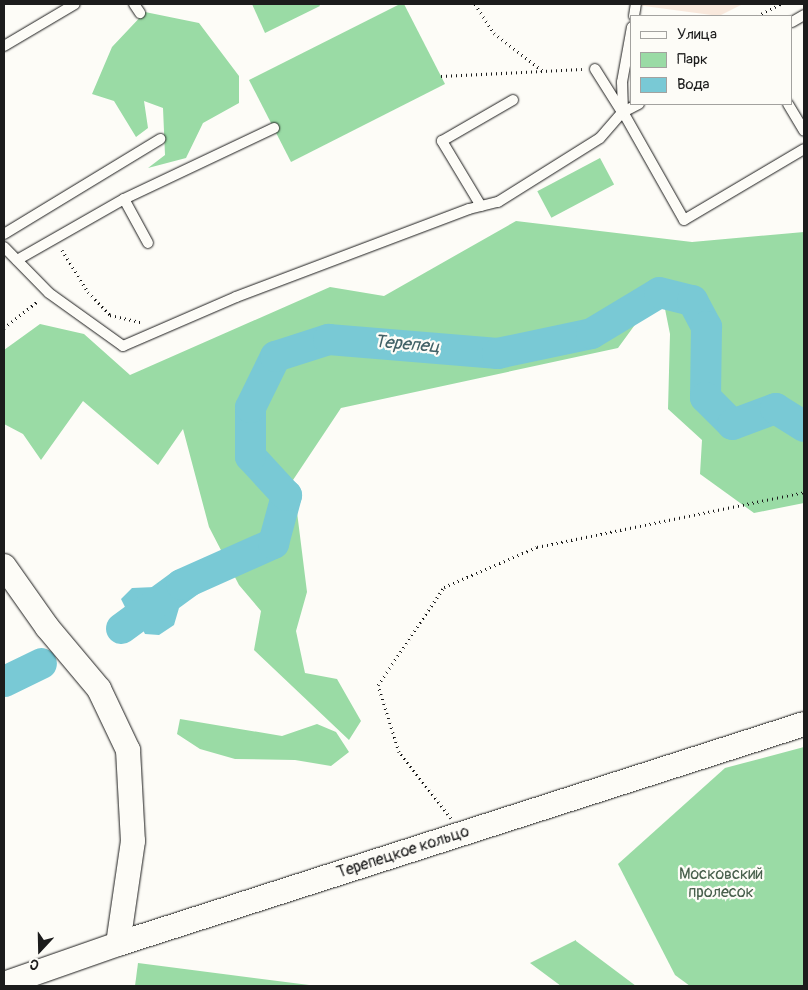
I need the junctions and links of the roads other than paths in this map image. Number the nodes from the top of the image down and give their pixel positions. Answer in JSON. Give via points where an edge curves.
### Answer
{"nodes":[{"id":1,"x":76,"y":4,"type":"edge"},
{"id":2,"x":804,"y":15,"type":"edge"},
{"id":3,"x":793,"y":21,"type":"edge"},
{"id":4,"x":630,"y":38,"type":"edge"},
{"id":5,"x":4,"y":46,"type":"edge"},
{"id":6,"x":594,"y":69,"type":"road end"},
{"id":7,"x":513,"y":100,"type":"dead end"},
{"id":8,"x":637,"y":105,"type":"edge"},
{"id":9,"x":789,"y":105,"type":"edge"},
{"id":10,"x":623,"y":112,"type":"junction"},
{"id":11,"x":274,"y":128,"type":"dead end"},
{"id":12,"x":804,"y":131,"type":"edge"},
{"id":13,"x":160,"y":139,"type":"dead end"},
{"id":14,"x":804,"y":149,"type":"edge"},
{"id":15,"x":124,"y":199,"type":"junction"},
{"id":16,"x":481,"y":206,"type":"junction"},
{"id":17,"x":4,"y":234,"type":"edge"},
{"id":18,"x":148,"y":243,"type":"dead end"},
{"id":19,"x":4,"y":247,"type":"edge"},
{"id":20,"x":17,"y":260,"type":"junction"},
{"id":21,"x":4,"y":566,"type":"edge"},
{"id":22,"x":804,"y":724,"type":"edge"},
{"id":23,"x":118,"y":944,"type":"junction"},
{"id":24,"x":4,"y":984,"type":"edge"}],
"edges":[{"from":1,"to":5,"type":"lane"},
{"from":2,"to":3,"type":"lane"},
{"from":4,"to":10,"type":"lane","via":[[622,82]]},
{"from":6,"to":10,"type":"lane"},
{"from":7,"to":16,"type":"lane","via":[[442,141]]},
{"from":8,"to":10,"type":"lane"},
{"from":9,"to":12,"type":"lane"},
{"from":10,"to":14,"type":"lane","via":[[684,220]]},
{"from":10,"to":16,"type":"lane","via":[[600,138],[498,202]]},
{"from":11,"to":15,"type":"lane"},
{"from":13,"to":17,"type":"lane"},
{"from":15,"to":18,"type":"lane"},
{"from":15,"to":20,"type":"lane"},
{"from":16,"to":20,"type":"lane","via":[[236,297],[123,346],[49,293]]},
{"from":19,"to":20,"type":"lane"},
{"from":21,"to":23,"type":"street","via":[[47,627],[99,689],[128,750],[133,842]]},
{"from":22,"to":23,"type":"street","name":"Терепецкое кольцо"},
{"from":23,"to":24,"type":"street","name":"Терепецкое кольцо"}]}
